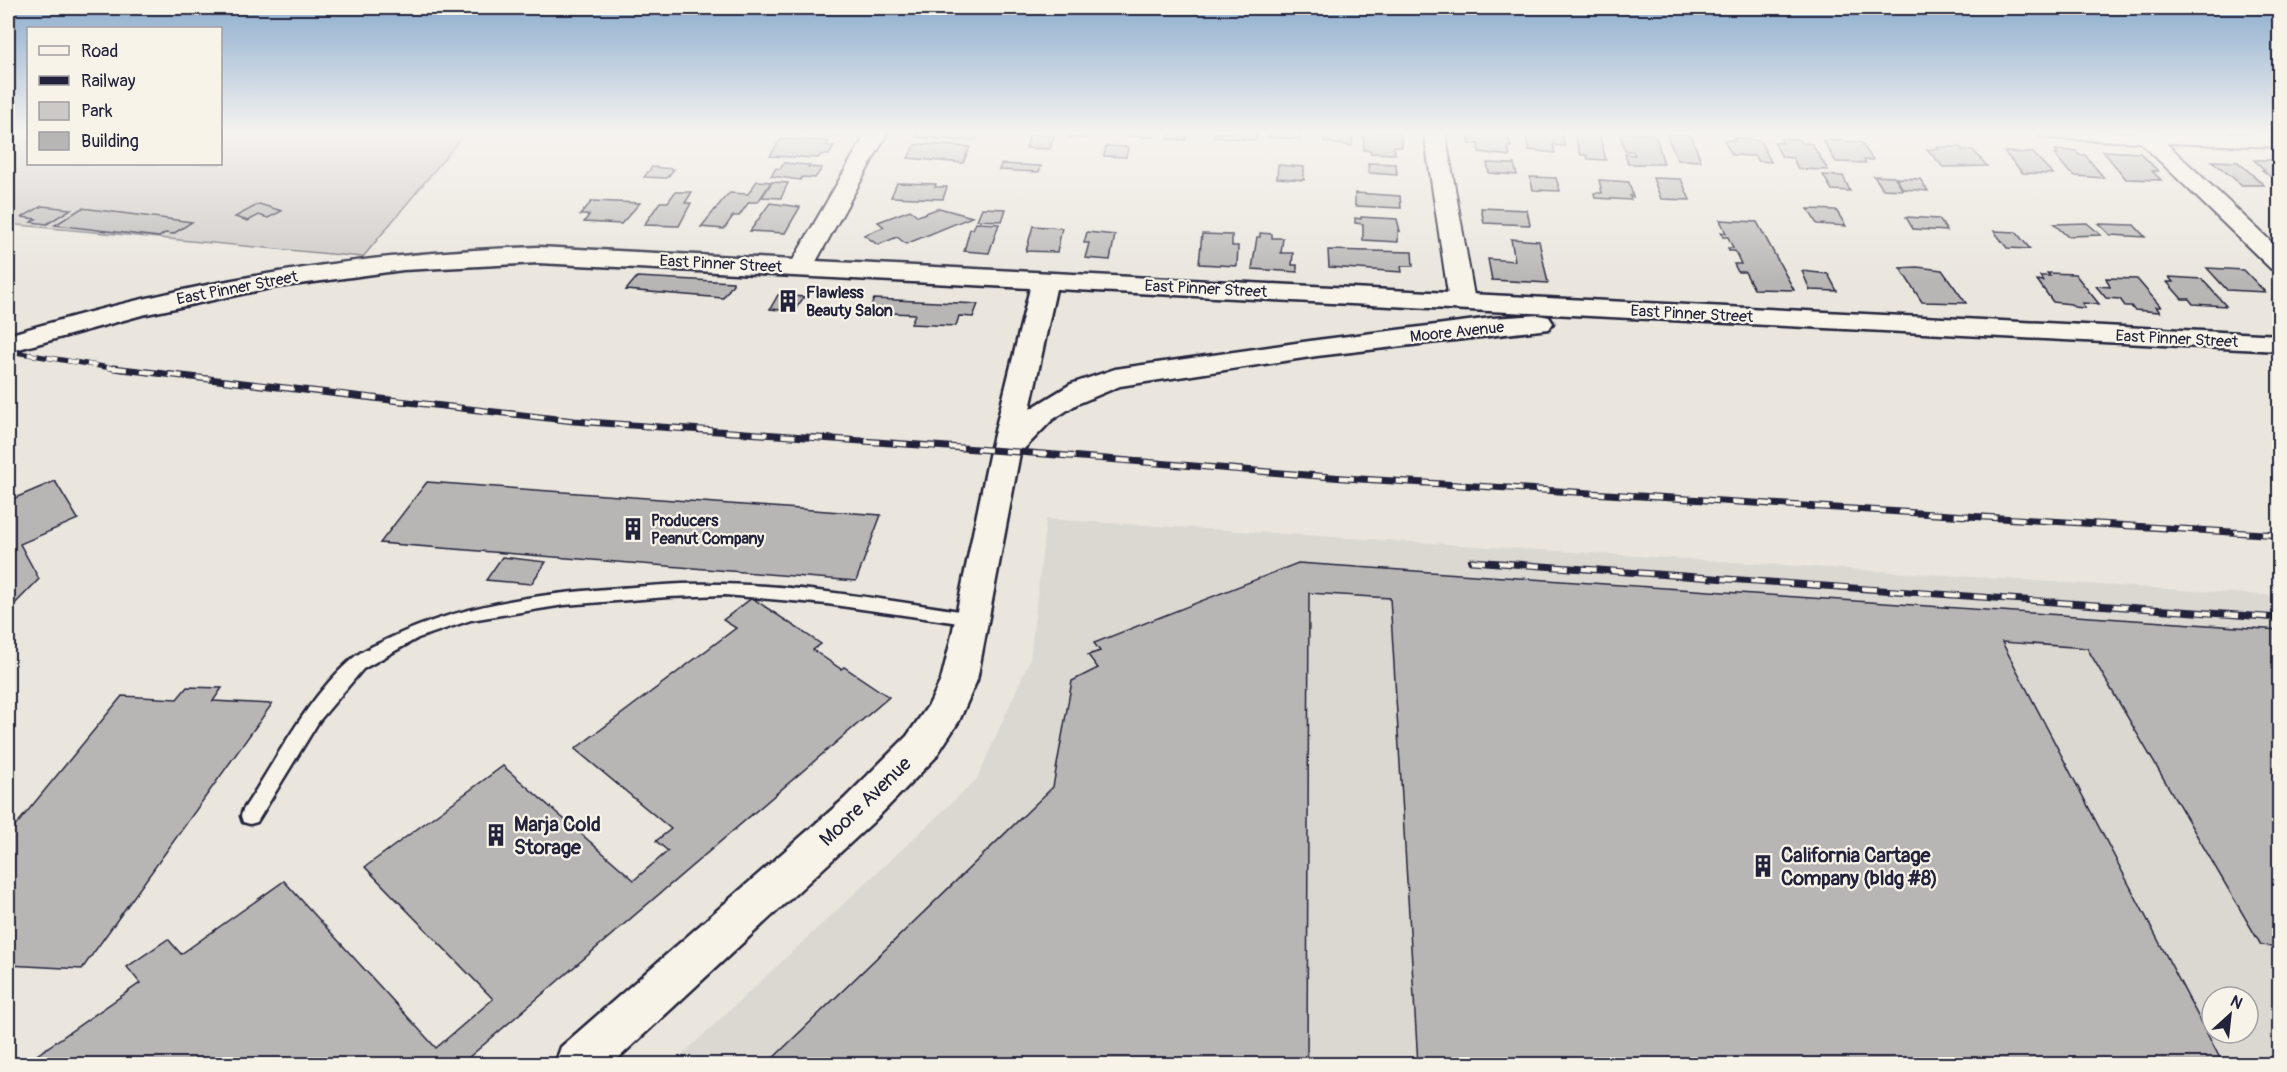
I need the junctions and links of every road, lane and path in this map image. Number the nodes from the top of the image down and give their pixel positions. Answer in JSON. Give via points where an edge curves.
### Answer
{"nodes":[{"id":1,"x":849,"y":182,"type":"edge"},
{"id":2,"x":1442,"y":182,"type":"edge"},
{"id":3,"x":2195,"y":182,"type":"edge"},
{"id":4,"x":2280,"y":264,"type":"edge"},
{"id":5,"x":801,"y":267,"type":"junction"},
{"id":6,"x":1045,"y":279,"type":"junction"},
{"id":7,"x":1462,"y":301,"type":"junction"},
{"id":8,"x":1936,"y":326,"type":"junction"},
{"id":9,"x":2280,"y":343,"type":"edge"},
{"id":10,"x":8,"y":344,"type":"edge"},
{"id":11,"x":1005,"y":451,"type":"junction"},
{"id":12,"x":973,"y":619,"type":"junction"},
{"id":13,"x":250,"y":816,"type":"dead end"},
{"id":14,"x":578,"y":1065,"type":"edge"}],
"edges":[{"from":1,"to":5,"type":"street"},
{"from":2,"to":7,"type":"street"},
{"from":3,"to":4,"type":"street"},
{"from":5,"to":6,"type":"main road","name":"East Pinner Street"},
{"from":5,"to":10,"type":"main road","name":"East Pinner Street","via":[[538,255],[351,267],[137,308]]},
{"from":6,"to":7,"type":"main road","name":"East Pinner Street"},
{"from":6,"to":11,"type":"main road","name":"Moore Avenue"},
{"from":7,"to":8,"type":"main road","name":"East Pinner Street"},
{"from":8,"to":9,"type":"main road","name":"East Pinner Street"},
{"from":8,"to":11,"type":"main road","name":"Moore Avenue","via":[[1558,322],[1492,326],[1317,348],[1141,372],[1084,388],[1037,416]]},
{"from":11,"to":12,"type":"main road","name":"Moore Avenue"},
{"from":12,"to":13,"type":"lane","via":[[736,590],[592,597],[459,616],[409,634],[359,662],[328,696]]},
{"from":12,"to":14,"type":"main road","name":"Moore Avenue","via":[[959,680],[946,710],[921,747],[858,811]]}]}
